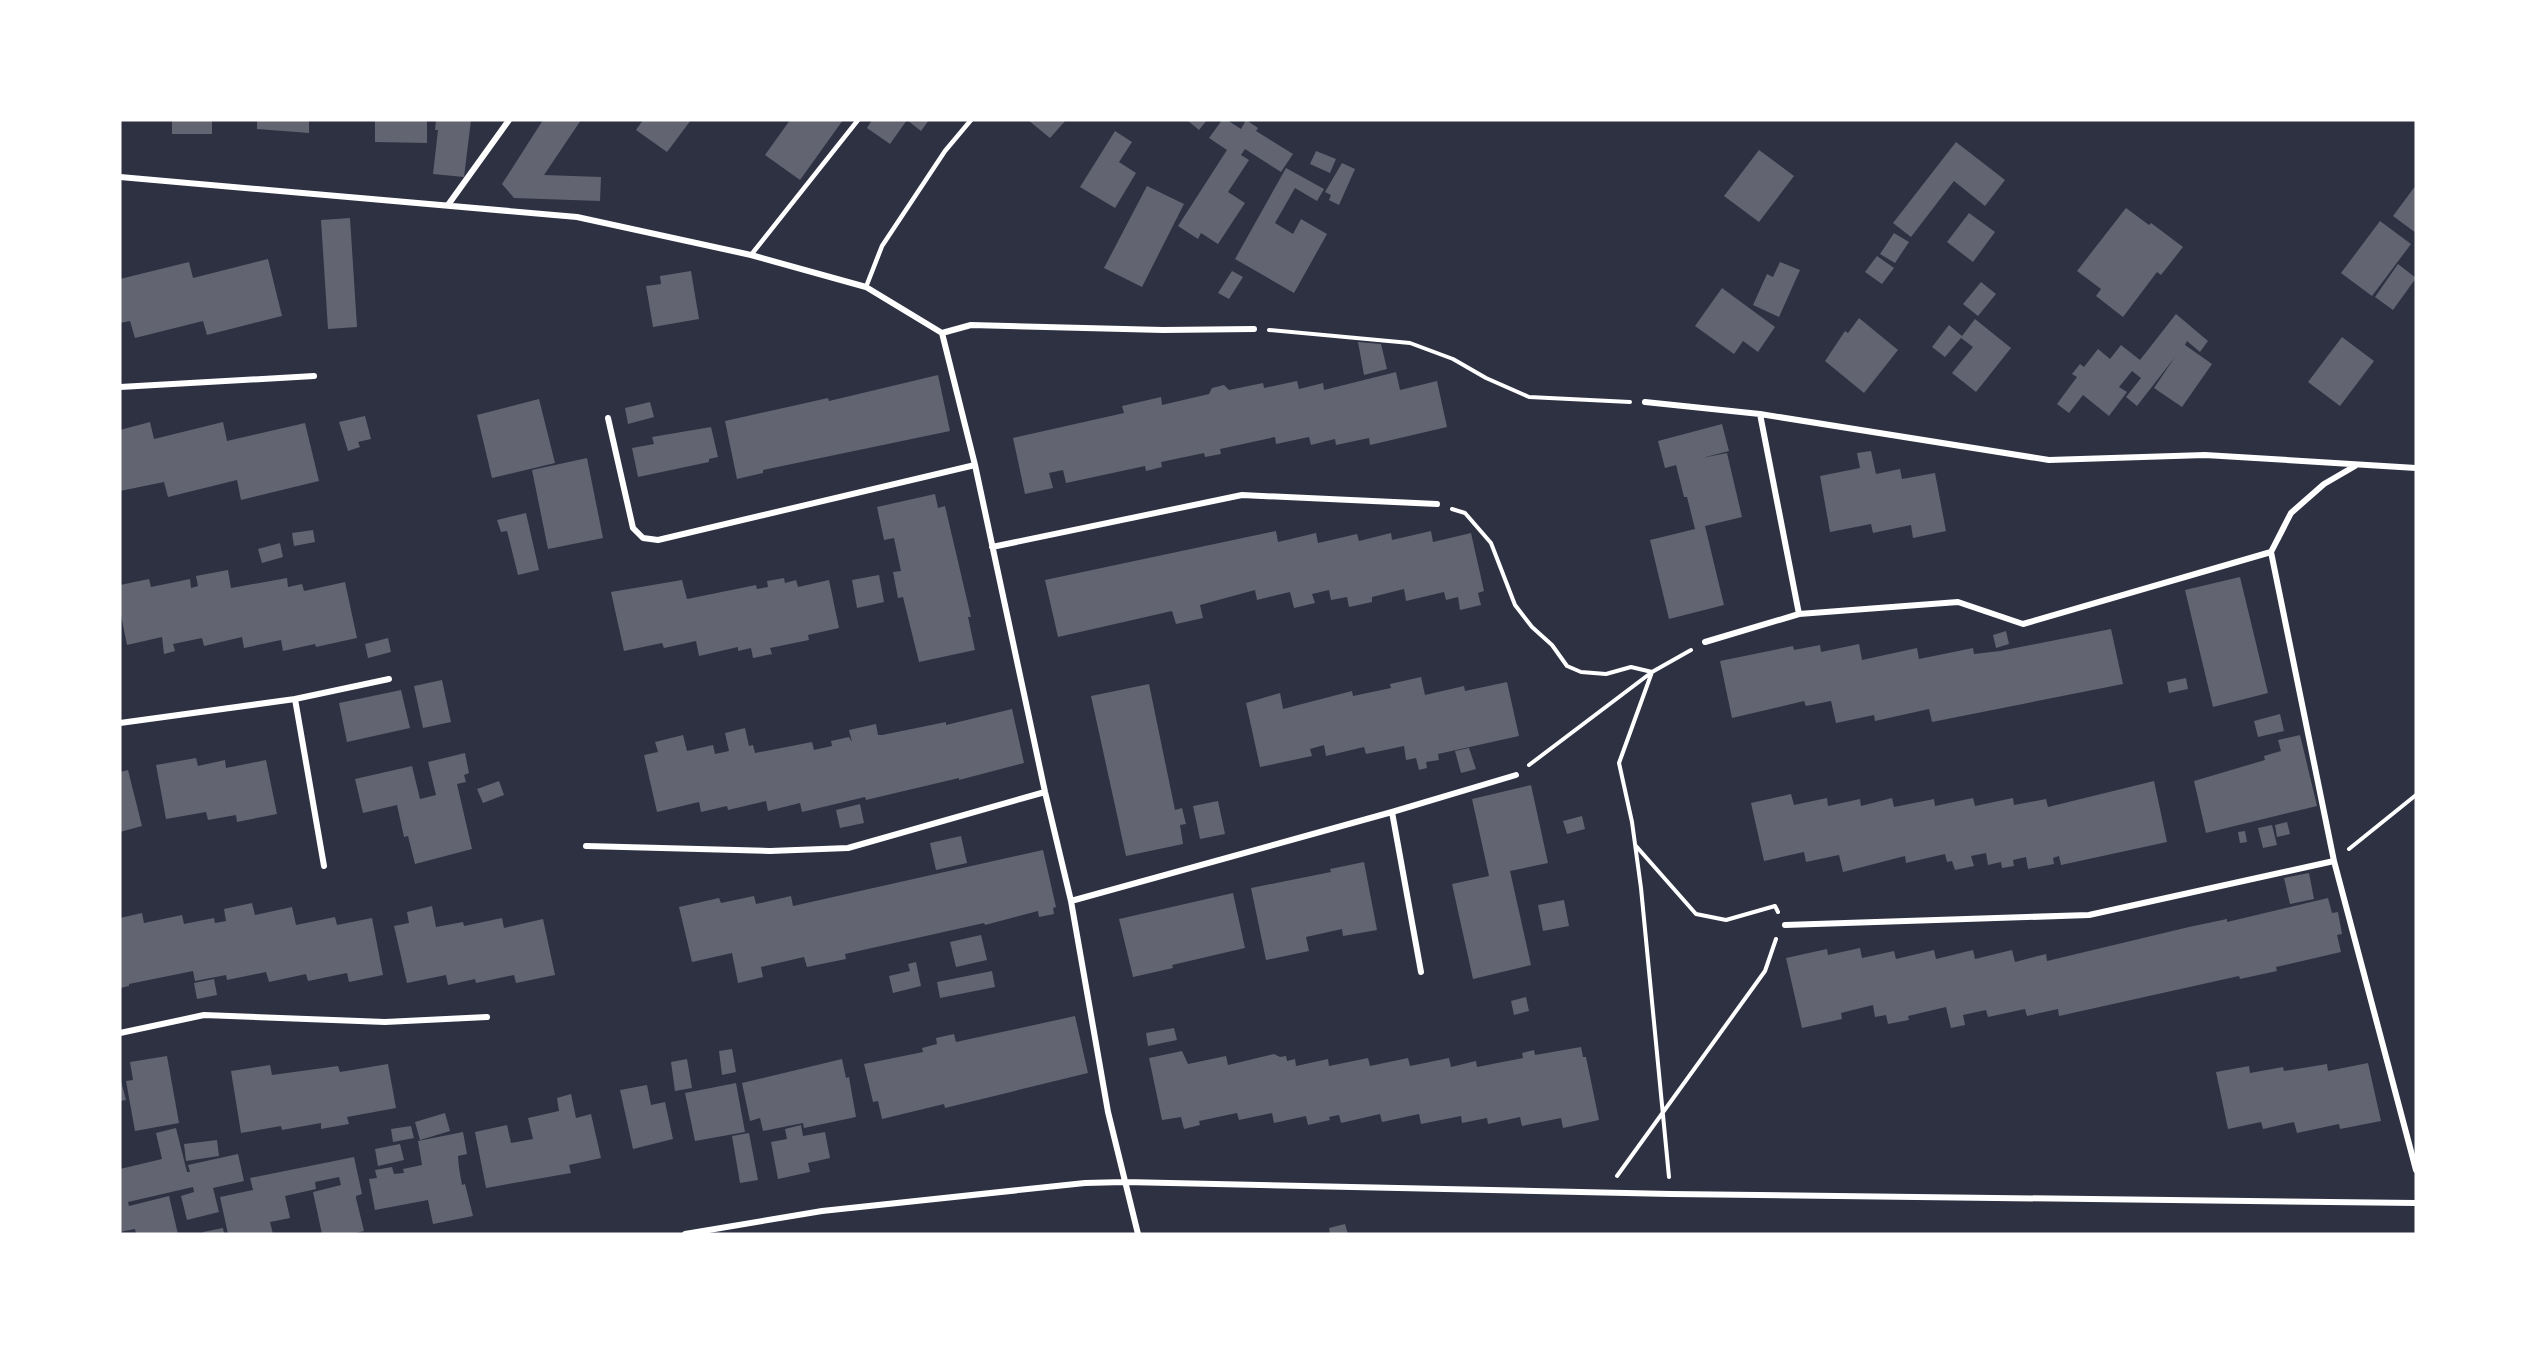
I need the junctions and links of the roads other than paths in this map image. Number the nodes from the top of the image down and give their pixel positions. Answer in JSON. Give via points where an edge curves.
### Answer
{"nodes":[{"id":1,"x":509,"y":120,"type":"edge"},
{"id":2,"x":858,"y":120,"type":"edge"},
{"id":3,"x":971,"y":120,"type":"edge"},
{"id":4,"x":120,"y":177,"type":"edge"},
{"id":5,"x":448,"y":205,"type":"junction"},
{"id":6,"x":751,"y":255,"type":"junction"},
{"id":7,"x":866,"y":287,"type":"junction"},
{"id":8,"x":1254,"y":328,"type":"road end"},
{"id":9,"x":942,"y":333,"type":"junction"},
{"id":10,"x":314,"y":376,"type":"dead end"},
{"id":11,"x":120,"y":387,"type":"edge"},
{"id":12,"x":1645,"y":402,"type":"road end"},
{"id":13,"x":1760,"y":414,"type":"junction"},
{"id":14,"x":608,"y":418,"type":"dead end"},
{"id":15,"x":975,"y":465,"type":"junction"},
{"id":16,"x":2355,"y":466,"type":"junction"},
{"id":17,"x":2416,"y":468,"type":"edge"},
{"id":18,"x":1437,"y":504,"type":"road end"},
{"id":19,"x":992,"y":548,"type":"junction"},
{"id":20,"x":2271,"y":552,"type":"junction"},
{"id":21,"x":1799,"y":614,"type":"junction"},
{"id":22,"x":1705,"y":642,"type":"road end"},
{"id":23,"x":390,"y":679,"type":"dead end"},
{"id":24,"x":295,"y":699,"type":"junction"},
{"id":25,"x":120,"y":723,"type":"edge"},
{"id":26,"x":1516,"y":774,"type":"road end"},
{"id":27,"x":1045,"y":792,"type":"junction"},
{"id":28,"x":1392,"y":812,"type":"junction"},
{"id":29,"x":586,"y":846,"type":"dead end"},
{"id":30,"x":2334,"y":861,"type":"junction"},
{"id":31,"x":324,"y":866,"type":"dead end"},
{"id":32,"x":1071,"y":901,"type":"junction"},
{"id":33,"x":1785,"y":925,"type":"road end"},
{"id":34,"x":1421,"y":972,"type":"dead end"},
{"id":35,"x":487,"y":1017,"type":"dead end"},
{"id":36,"x":120,"y":1033,"type":"edge"},
{"id":37,"x":2416,"y":1170,"type":"edge"},
{"id":38,"x":1125,"y":1182,"type":"junction"},
{"id":39,"x":2416,"y":1203,"type":"edge"},
{"id":40,"x":685,"y":1234,"type":"edge"},
{"id":41,"x":1138,"y":1234,"type":"edge"}],
"edges":[{"from":1,"to":5,"type":"street"},
{"from":2,"to":6,"type":"lane"},
{"from":3,"to":7,"type":"lane","via":[[945,151],[882,246]]},
{"from":4,"to":5,"type":"street"},
{"from":5,"to":6,"type":"street","via":[[577,217]]},
{"from":6,"to":7,"type":"street"},
{"from":7,"to":9,"type":"street"},
{"from":8,"to":9,"type":"street","via":[[971,325]]},
{"from":9,"to":15,"type":"street"},
{"from":10,"to":11,"type":"street"},
{"from":12,"to":13,"type":"street"},
{"from":13,"to":16,"type":"street","via":[[2049,460],[2205,454]]},
{"from":13,"to":21,"type":"street"},
{"from":14,"to":15,"type":"street","via":[[633,528],[643,538],[658,540]]},
{"from":15,"to":19,"type":"street"},
{"from":16,"to":17,"type":"street"},
{"from":16,"to":20,"type":"street","via":[[2324,484],[2291,513]]},
{"from":18,"to":19,"type":"street","via":[[1242,495]]},
{"from":19,"to":27,"type":"street"},
{"from":20,"to":21,"type":"street","via":[[2023,624],[1958,602]]},
{"from":20,"to":30,"type":"street"},
{"from":21,"to":22,"type":"street"},
{"from":23,"to":24,"type":"street"},
{"from":24,"to":25,"type":"street"},
{"from":24,"to":31,"type":"street"},
{"from":26,"to":28,"type":"street"},
{"from":27,"to":29,"type":"street","via":[[848,848],[770,851]]},
{"from":27,"to":32,"type":"street"},
{"from":28,"to":32,"type":"street"},
{"from":28,"to":34,"type":"street"},
{"from":30,"to":33,"type":"street","via":[[2090,915]]},
{"from":30,"to":37,"type":"street"},
{"from":32,"to":38,"type":"street","via":[[1108,1112]]},
{"from":35,"to":36,"type":"street","via":[[385,1022],[204,1015]]},
{"from":38,"to":39,"type":"street","via":[[1605,1193]]},
{"from":38,"to":40,"type":"street","via":[[822,1211]]},
{"from":38,"to":41,"type":"street"}]}
